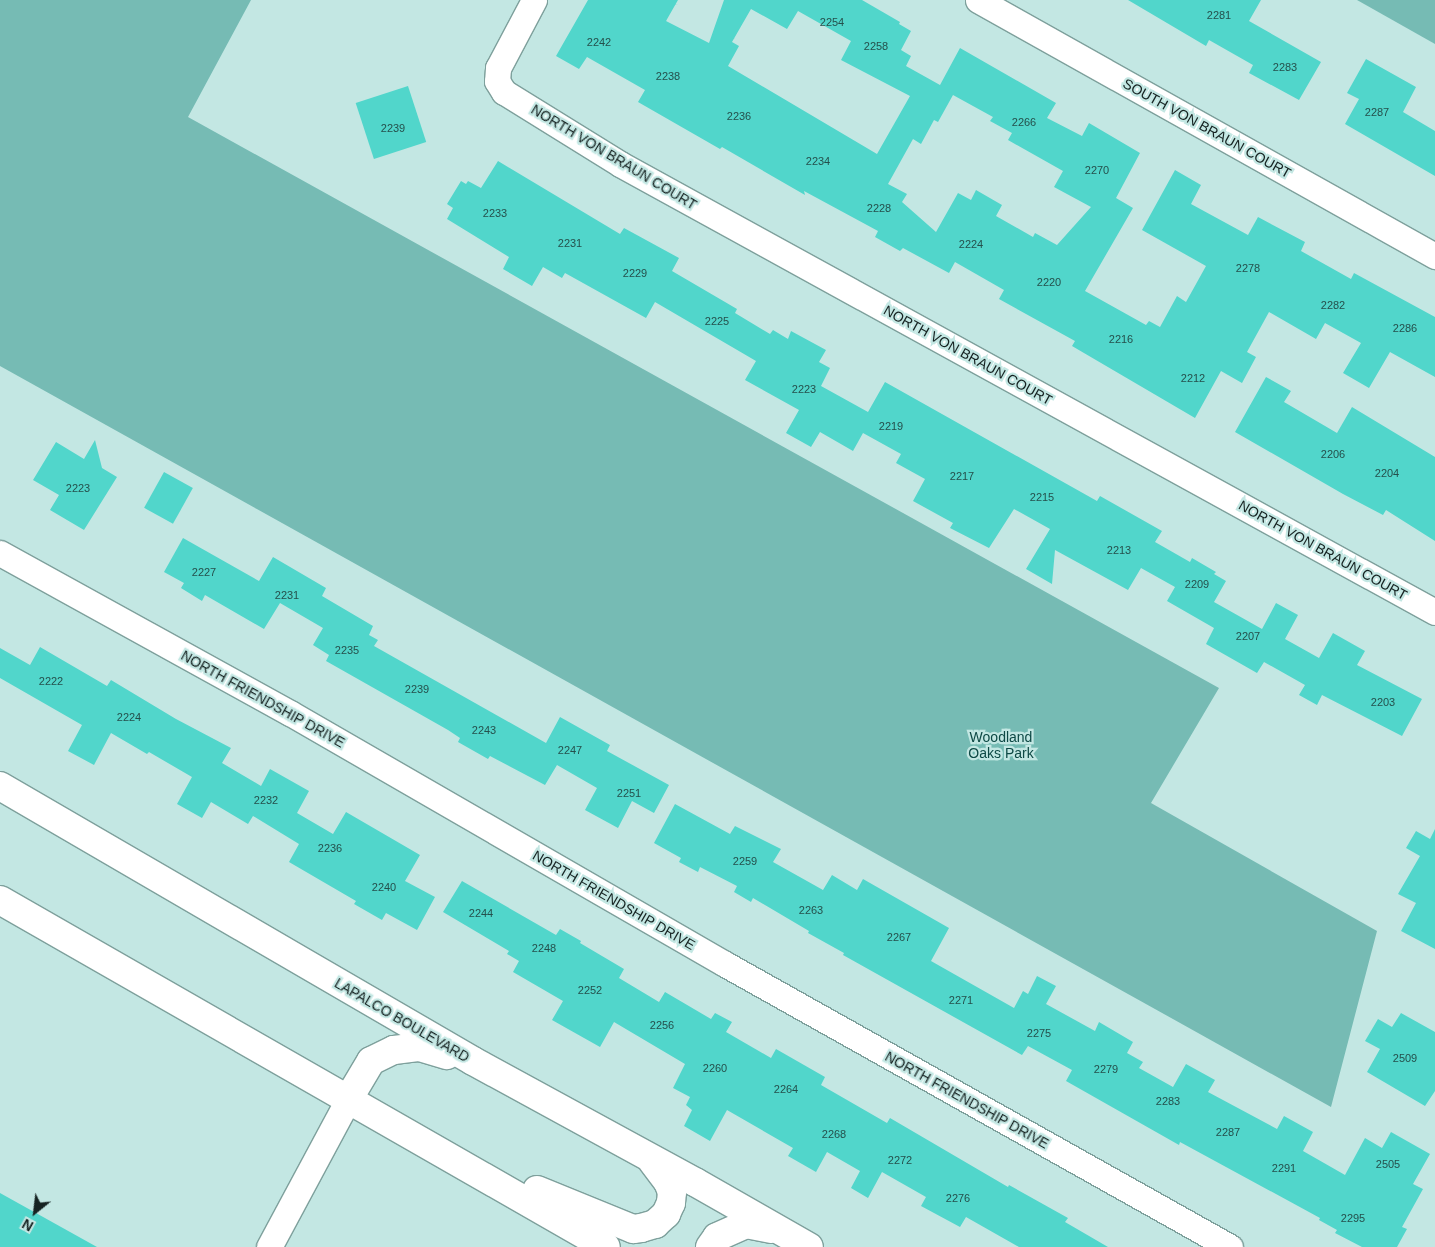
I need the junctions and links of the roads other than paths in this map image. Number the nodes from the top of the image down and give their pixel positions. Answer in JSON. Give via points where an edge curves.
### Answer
{"nodes":[{"id":1,"x":534,"y":0,"type":"edge"},
{"id":2,"x":978,"y":0,"type":"edge"},
{"id":3,"x":1435,"y":256,"type":"edge"},
{"id":4,"x":0,"y":553,"type":"edge"},
{"id":5,"x":1435,"y":612,"type":"edge"},
{"id":6,"x":0,"y":786,"type":"edge"},
{"id":7,"x":0,"y":900,"type":"edge"},
{"id":8,"x":473,"y":1061,"type":"junction"},
{"id":9,"x":348,"y":1098,"type":"junction"},
{"id":10,"x":440,"y":1152,"type":"junction"},
{"id":11,"x":650,"y":1158,"type":"junction"},
{"id":12,"x":778,"y":1230,"type":"junction"},
{"id":13,"x":268,"y":1247,"type":"edge"},
{"id":14,"x":606,"y":1247,"type":"edge"},
{"id":15,"x":710,"y":1247,"type":"edge"},
{"id":16,"x":809,"y":1247,"type":"edge"},
{"id":17,"x":1230,"y":1247,"type":"edge"}],
"edges":[{"from":1,"to":5,"type":"street","name":"NORTH VON BRAUN COURT","via":[[498,68],[497,81],[504,92],[620,164]]},
{"from":2,"to":3,"type":"street","name":"SOUTH VON BRAUN COURT"},
{"from":4,"to":17,"type":"street","name":"NORTH FRIENDSHIP DRIVE","via":[[290,713],[725,964]]},
{"from":6,"to":8,"type":"main road","name":"LAPALCO BOULEVARD"},
{"from":7,"to":9,"type":"main road"},
{"from":8,"to":9,"type":"main road","via":[[420,1047],[394,1050],[371,1061]]},
{"from":8,"to":11,"type":"main road","name":"LAPALCO BOULEVARD"},
{"from":9,"to":10,"type":"main road"},
{"from":9,"to":13,"type":"street"},
{"from":10,"to":11,"type":"main road","via":[[498,1172],[560,1201],[633,1229],[655,1224],[666,1214],[671,1203],[672,1192],[668,1182]]},
{"from":10,"to":14,"type":"main road"},
{"from":11,"to":12,"type":"main road","name":"LAPALCO BOULEVARD"},
{"from":12,"to":15,"type":"main road","via":[[746,1224],[717,1237]]},
{"from":12,"to":16,"type":"main road","name":"LAPALCO BOULEVARD"}]}
